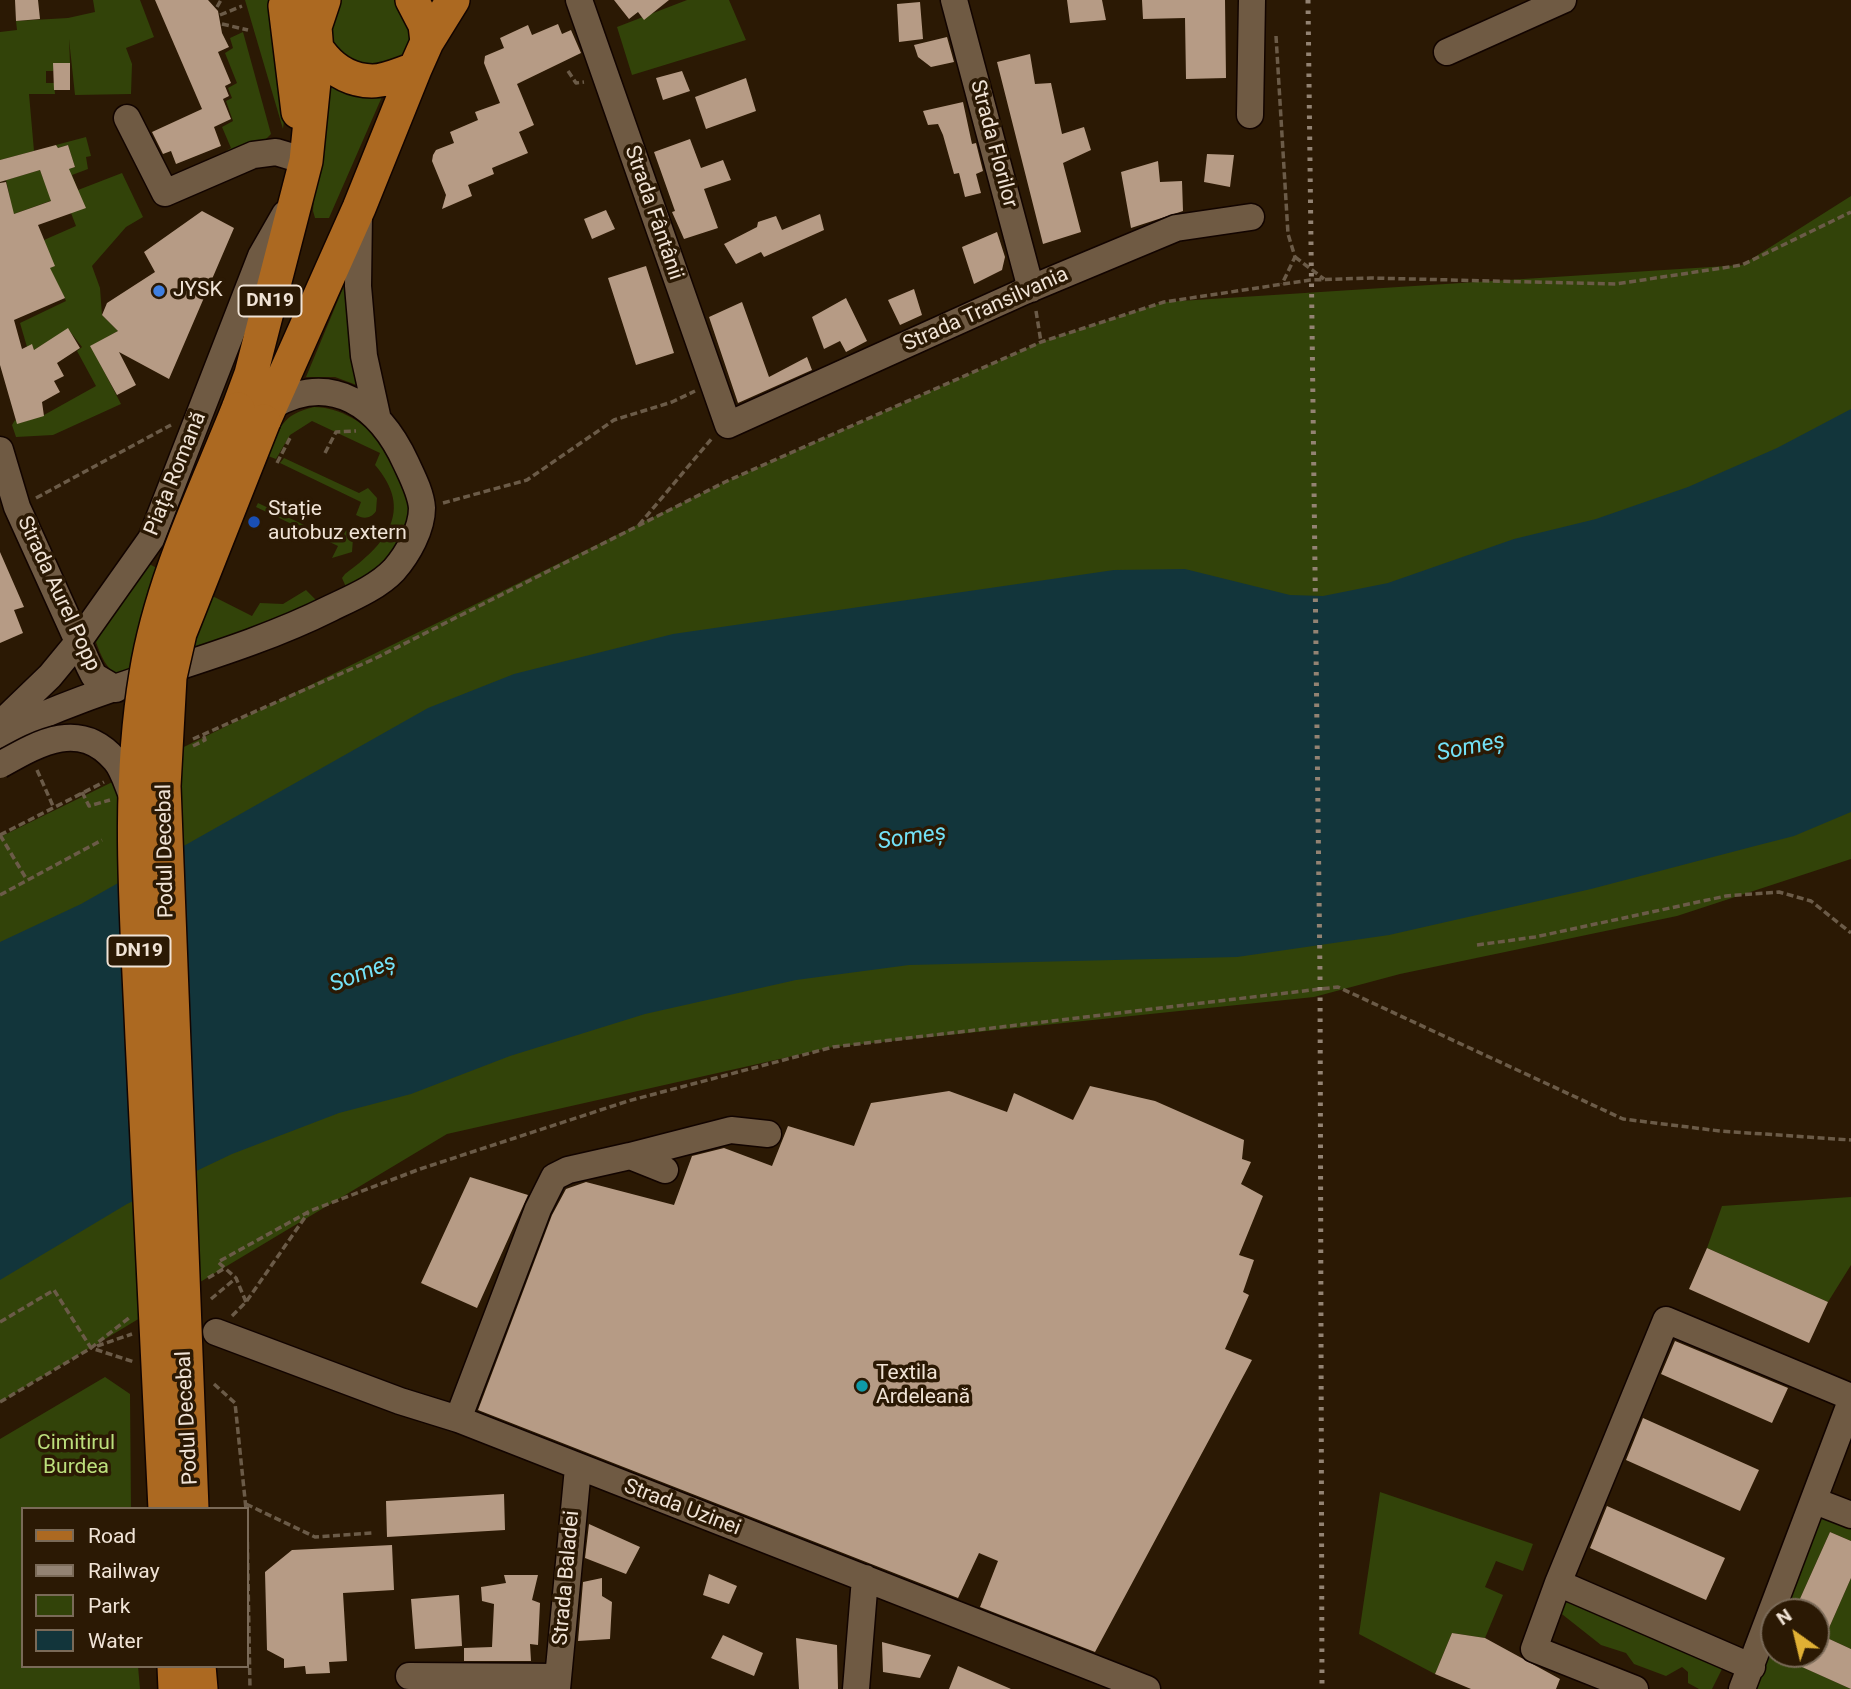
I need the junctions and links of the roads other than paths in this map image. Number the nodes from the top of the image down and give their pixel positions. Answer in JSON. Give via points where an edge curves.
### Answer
{"nodes":[{"id":1,"x":284,"y":0,"type":"edge"},
{"id":2,"x":292,"y":0,"type":"edge"},
{"id":3,"x":324,"y":0,"type":"edge"},
{"id":4,"x":412,"y":0,"type":"edge"},
{"id":5,"x":453,"y":0,"type":"edge"},
{"id":6,"x":579,"y":0,"type":"edge"},
{"id":7,"x":954,"y":0,"type":"edge"},
{"id":8,"x":1252,"y":0,"type":"edge"},
{"id":9,"x":1563,"y":0,"type":"edge"},
{"id":10,"x":317,"y":52,"type":"junction"},
{"id":11,"x":1447,"y":52,"type":"dead end"},
{"id":12,"x":421,"y":55,"type":"junction"},
{"id":13,"x":1250,"y":116,"type":"dead end"},
{"id":14,"x":127,"y":118,"type":"dead end"},
{"id":15,"x":302,"y":176,"type":"junction"},
{"id":16,"x":359,"y":208,"type":"junction"},
{"id":17,"x":1251,"y":217,"type":"dead end"},
{"id":18,"x":1031,"y":289,"type":"junction"},
{"id":19,"x":258,"y":412,"type":"junction"},
{"id":20,"x":370,"y":425,"type":"junction"},
{"id":21,"x":728,"y":425,"type":"joint"},
{"id":22,"x":0,"y":450,"type":"edge"},
{"id":23,"x":16,"y":507,"type":"edge"},
{"id":24,"x":78,"y":642,"type":"junction"},
{"id":25,"x":116,"y":689,"type":"junction"},
{"id":26,"x":0,"y":724,"type":"edge"},
{"id":27,"x":0,"y":735,"type":"edge"},
{"id":28,"x":0,"y":765,"type":"edge"},
{"id":29,"x":128,"y":800,"type":"junction"},
{"id":30,"x":768,"y":1133,"type":"dead end"},
{"id":31,"x":629,"y":1156,"type":"junction"},
{"id":32,"x":664,"y":1170,"type":"dead end"},
{"id":33,"x":216,"y":1332,"type":"road end"},
{"id":34,"x":1851,"y":1399,"type":"edge"},
{"id":35,"x":458,"y":1419,"type":"junction"},
{"id":36,"x":578,"y":1468,"type":"junction"},
{"id":37,"x":1815,"y":1501,"type":"junction"},
{"id":38,"x":165,"y":1507,"type":"edge"},
{"id":39,"x":192,"y":1507,"type":"edge"},
{"id":40,"x":1851,"y":1515,"type":"edge"},
{"id":41,"x":865,"y":1578,"type":"junction"},
{"id":42,"x":1558,"y":1583,"type":"junction"},
{"id":43,"x":174,"y":1668,"type":"edge"},
{"id":44,"x":200,"y":1668,"type":"edge"},
{"id":45,"x":409,"y":1675,"type":"dead end"},
{"id":46,"x":1747,"y":1678,"type":"edge"},
{"id":47,"x":557,"y":1683,"type":"edge"},
{"id":48,"x":175,"y":1689,"type":"edge"},
{"id":49,"x":201,"y":1689,"type":"edge"},
{"id":50,"x":856,"y":1689,"type":"edge"},
{"id":51,"x":1147,"y":1689,"type":"edge"},
{"id":52,"x":1634,"y":1689,"type":"edge"}],
"edges":[{"from":1,"to":15,"type":"main road"},
{"from":2,"to":10,"type":"main road"},
{"from":3,"to":10,"type":"main road","name":"Piața Romană","number":"DN19","via":[[316,27]]},
{"from":4,"to":12,"type":"main road","via":[[425,25]]},
{"from":5,"to":12,"type":"main road","number":"DN19"},
{"from":6,"to":21,"type":"street","name":"Strada Fântânii"},
{"from":7,"to":18,"type":"street","name":"Strada Florilor"},
{"from":8,"to":13,"type":"street"},
{"from":9,"to":11,"type":"street"},
{"from":10,"to":12,"type":"main road","via":[[347,76],[373,81]]},
{"from":10,"to":15,"type":"main road","name":"Piața Romană","number":"DN19"},
{"from":12,"to":16,"type":"main road","number":"DN19"},
{"from":14,"to":15,"type":"street","via":[[165,193],[253,155],[276,152]]},
{"from":15,"to":19,"type":"main road","name":"Piața Romană","number":"DN19","via":[[251,374]]},
{"from":15,"to":24,"type":"street","name":"Piața Romană","via":[[261,256],[151,539]]},
{"from":16,"to":19,"type":"main road","number":"DN19"},
{"from":16,"to":20,"type":"street","via":[[359,286]]},
{"from":17,"to":18,"type":"street","name":"Strada Transilvania","via":[[1176,228]]},
{"from":18,"to":21,"type":"street","name":"Strada Transilvania"},
{"from":19,"to":20,"type":"street","via":[[301,392],[324,391],[352,398]]},
{"from":19,"to":29,"type":"main road","name":"Podul Decebal","number":"DN19","bridge":true,"via":[[165,593],[146,670]]},
{"from":19,"to":39,"type":"main road","name":"Podul Decebal","number":"DN19","bridge":true,"via":[[180,633],[170,677],[165,825]]},
{"from":20,"to":25,"type":"street","via":[[402,454],[422,507],[408,551],[393,571],[370,588],[283,630]]},
{"from":22,"to":23,"type":"street","name":"Strada Aurel Popp"},
{"from":23,"to":24,"type":"street","name":"Strada Aurel Popp"},
{"from":24,"to":25,"type":"street","name":"Strada Aurel Popp","via":[[94,676]]},
{"from":24,"to":26,"type":"street","name":"Piața Romană"},
{"from":25,"to":27,"type":"street"},
{"from":28,"to":29,"type":"street","name":"Podul Decebal","bridge":true,"via":[[31,747],[63,737],[89,739],[117,761]]},
{"from":29,"to":38,"type":"main road","name":"Podul Decebal","number":"DN19","bridge":true,"via":[[139,968],[145,1320]]},
{"from":30,"to":31,"type":"street","via":[[731,1130]]},
{"from":31,"to":32,"type":"street"},
{"from":31,"to":35,"type":"street","via":[[568,1170],[550,1183]]},
{"from":33,"to":35,"type":"street","name":"Strada Uzinei"},
{"from":34,"to":37,"type":"street"},
{"from":34,"to":42,"type":"street","via":[[1665,1320]]},
{"from":35,"to":36,"type":"street","name":"Strada Uzinei"},
{"from":36,"to":41,"type":"street","name":"Strada Uzinei"},
{"from":36,"to":47,"type":"street","name":"Strada Baladei"},
{"from":37,"to":40,"type":"street"},
{"from":37,"to":46,"type":"street"},
{"from":41,"to":50,"type":"street"},
{"from":41,"to":51,"type":"street","name":"Strada Uzinei"},
{"from":42,"to":46,"type":"street"},
{"from":42,"to":52,"type":"street","via":[[1534,1649]]},
{"from":43,"to":48,"type":"main road"},
{"from":44,"to":49,"type":"main road"},
{"from":45,"to":47,"type":"street"}]}
